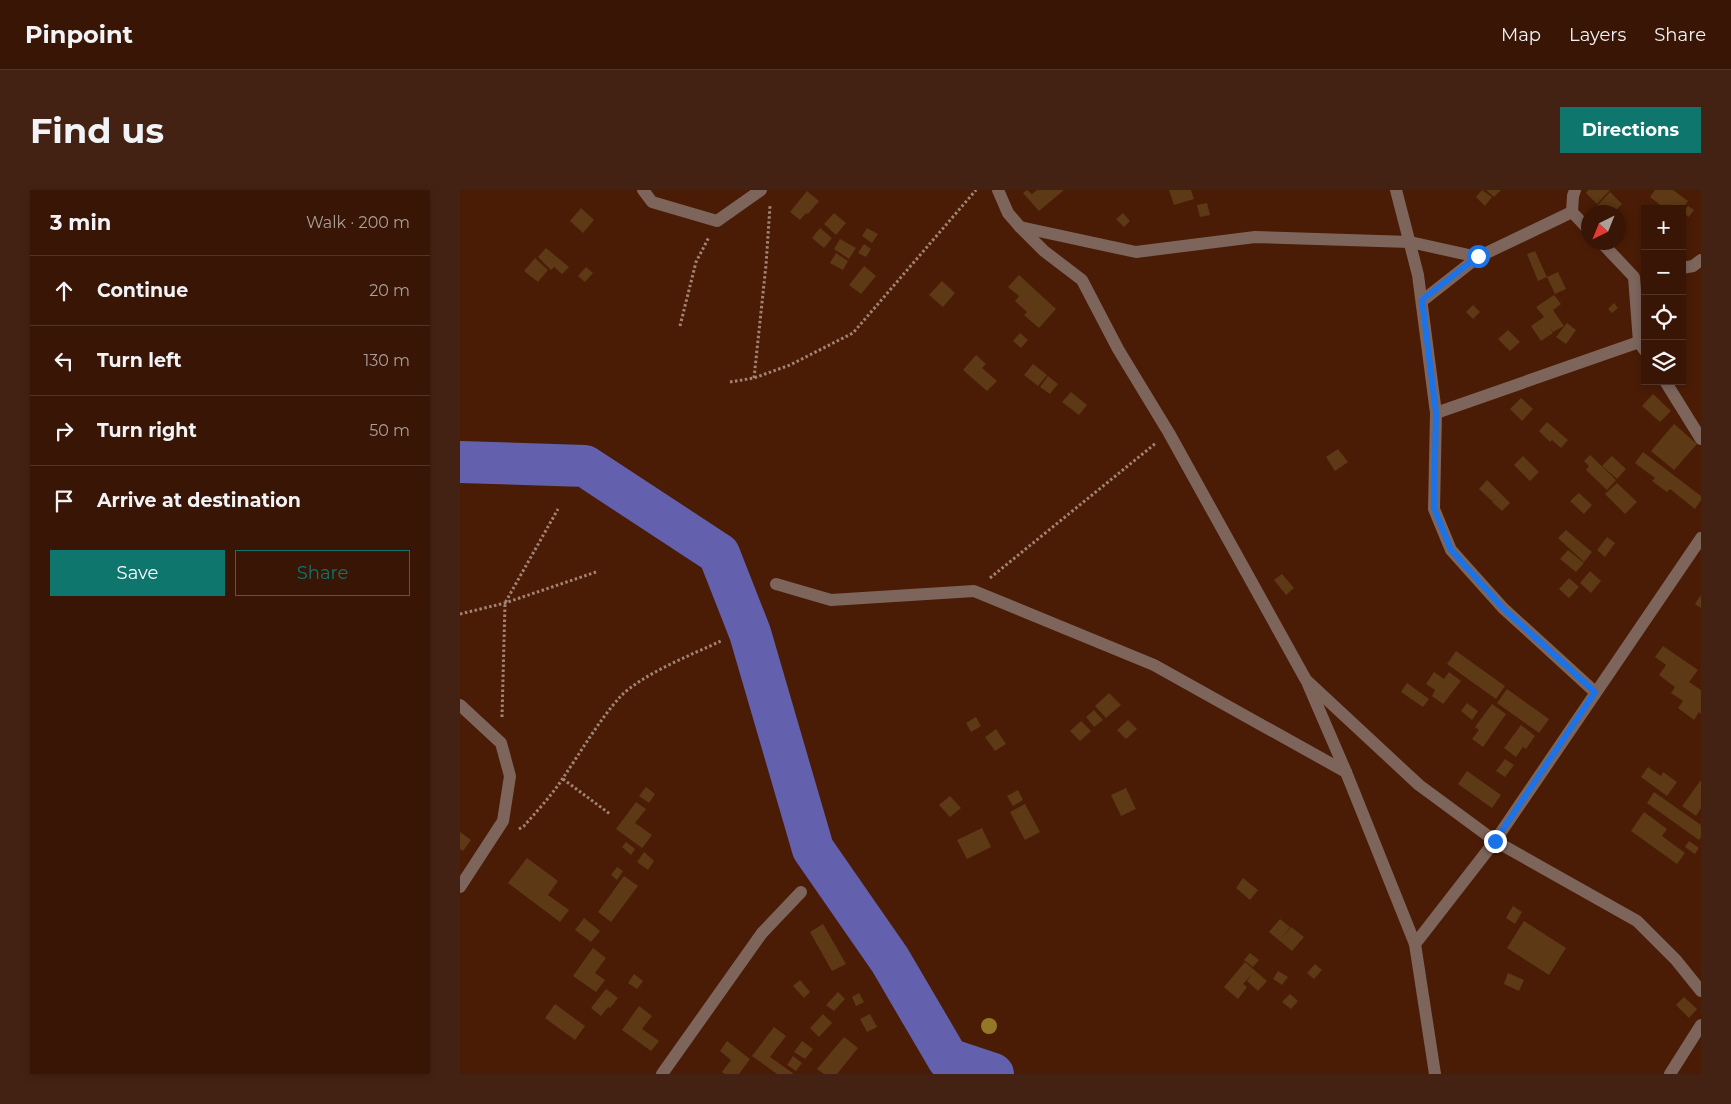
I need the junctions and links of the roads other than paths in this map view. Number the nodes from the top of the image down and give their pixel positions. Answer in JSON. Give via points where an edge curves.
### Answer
{"nodes":[{"id":1,"x":643,"y":190,"type":"edge"},
{"id":2,"x":761,"y":190,"type":"edge"},
{"id":3,"x":998,"y":190,"type":"edge"},
{"id":4,"x":1396,"y":190,"type":"edge"},
{"id":5,"x":1575,"y":190,"type":"edge"},
{"id":6,"x":1572,"y":212,"type":"junction"},
{"id":7,"x":1581,"y":222,"type":"edge"},
{"id":8,"x":1020,"y":227,"type":"junction"},
{"id":9,"x":1410,"y":242,"type":"junction"},
{"id":10,"x":1610,"y":250,"type":"edge"},
{"id":11,"x":1478,"y":256,"type":"junction"},
{"id":12,"x":1701,"y":260,"type":"edge"},
{"id":13,"x":1686,"y":267,"type":"edge"},
{"id":14,"x":1639,"y":276,"type":"edge"},
{"id":15,"x":1422,"y":300,"type":"junction"},
{"id":16,"x":1642,"y":340,"type":"edge"},
{"id":17,"x":1641,"y":346,"type":"edge"},
{"id":18,"x":1667,"y":385,"type":"edge"},
{"id":19,"x":1436,"y":413,"type":"junction"},
{"id":20,"x":1701,"y":439,"type":"edge"},
{"id":21,"x":1701,"y":538,"type":"edge"},
{"id":22,"x":776,"y":584,"type":"dead end"},
{"id":23,"x":1306,"y":680,"type":"junction"},
{"id":24,"x":1595,"y":692,"type":"junction"},
{"id":25,"x":460,"y":705,"type":"edge"},
{"id":26,"x":1346,"y":772,"type":"junction"},
{"id":27,"x":1495,"y":841,"type":"junction"},
{"id":28,"x":460,"y":886,"type":"edge"},
{"id":29,"x":801,"y":892,"type":"dead end"},
{"id":30,"x":1415,"y":944,"type":"junction"},
{"id":31,"x":1701,"y":991,"type":"edge"},
{"id":32,"x":1701,"y":1025,"type":"edge"},
{"id":33,"x":662,"y":1074,"type":"edge"},
{"id":34,"x":1435,"y":1074,"type":"edge"},
{"id":35,"x":1670,"y":1074,"type":"edge"}],
"edges":[{"from":1,"to":2,"type":"street","via":[[652,202],[717,221]]},
{"from":3,"to":8,"type":"street","via":[[1008,213]]},
{"from":4,"to":9,"type":"street"},
{"from":5,"to":6,"type":"street"},
{"from":6,"to":7,"type":"street"},
{"from":6,"to":11,"type":"street"},
{"from":8,"to":9,"type":"street","via":[[1136,252],[1255,237]]},
{"from":8,"to":23,"type":"street","via":[[1082,280]]},
{"from":9,"to":11,"type":"street"},
{"from":9,"to":15,"type":"street"},
{"from":10,"to":14,"type":"street"},
{"from":11,"to":15,"type":"street"},
{"from":12,"to":13,"type":"street"},
{"from":14,"to":16,"type":"street"},
{"from":15,"to":19,"type":"street"},
{"from":17,"to":19,"type":"street"},
{"from":18,"to":20,"type":"street"},
{"from":19,"to":24,"type":"street","via":[[1434,508],[1451,550],[1503,608]]},
{"from":21,"to":24,"type":"street"},
{"from":22,"to":26,"type":"street","via":[[831,600],[974,591],[1154,665]]},
{"from":23,"to":26,"type":"street"},
{"from":23,"to":27,"type":"street","via":[[1419,784]]},
{"from":24,"to":27,"type":"street"},
{"from":25,"to":28,"type":"street","via":[[501,743],[510,776],[503,821]]},
{"from":26,"to":30,"type":"street"},
{"from":27,"to":30,"type":"street"},
{"from":27,"to":31,"type":"street","via":[[1637,921]]},
{"from":29,"to":33,"type":"street","via":[[762,933]]},
{"from":30,"to":34,"type":"street"},
{"from":32,"to":35,"type":"street"}]}
